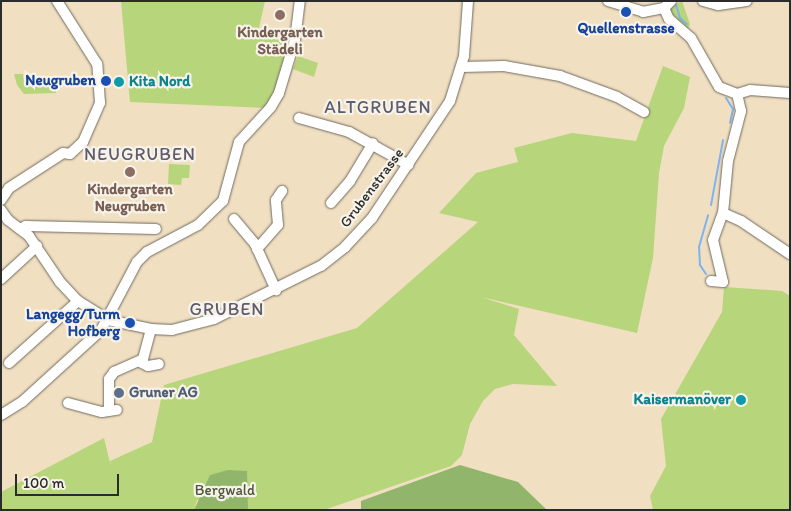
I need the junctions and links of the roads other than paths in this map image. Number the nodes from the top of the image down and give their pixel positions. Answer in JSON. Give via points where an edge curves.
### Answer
{"nodes":[{"id":1,"x":57,"y":1,"type":"edge"},
{"id":2,"x":300,"y":1,"type":"edge"},
{"id":3,"x":468,"y":1,"type":"edge"},
{"id":4,"x":608,"y":1,"type":"edge"},
{"id":5,"x":703,"y":1,"type":"edge"},
{"id":6,"x":747,"y":1,"type":"edge"},
{"id":7,"x":668,"y":5,"type":"edge"},
{"id":8,"x":462,"y":66,"type":"junction"},
{"id":9,"x":790,"y":93,"type":"edge"},
{"id":10,"x":737,"y":94,"type":"junction"},
{"id":11,"x":644,"y":112,"type":"dead end"},
{"id":12,"x":299,"y":118,"type":"dead end"},
{"id":13,"x":373,"y":143,"type":"junction"},
{"id":14,"x":409,"y":166,"type":"junction"},
{"id":15,"x":282,"y":191,"type":"dead end"},
{"id":16,"x":1,"y":200,"type":"edge"},
{"id":17,"x":331,"y":204,"type":"dead end"},
{"id":18,"x":1,"y":210,"type":"edge"},
{"id":19,"x":722,"y":213,"type":"junction"},
{"id":20,"x":234,"y":219,"type":"dead end"},
{"id":21,"x":20,"y":229,"type":"junction"},
{"id":22,"x":156,"y":229,"type":"dead end"},
{"id":23,"x":37,"y":246,"type":"junction"},
{"id":24,"x":257,"y":249,"type":"junction"},
{"id":25,"x":790,"y":254,"type":"edge"},
{"id":26,"x":1,"y":279,"type":"edge"},
{"id":27,"x":711,"y":281,"type":"dead end"},
{"id":28,"x":276,"y":290,"type":"junction"},
{"id":29,"x":78,"y":300,"type":"junction"},
{"id":30,"x":108,"y":320,"type":"junction"},
{"id":31,"x":151,"y":329,"type":"junction"},
{"id":32,"x":140,"y":362,"type":"junction"},
{"id":33,"x":9,"y":363,"type":"dead end"},
{"id":34,"x":159,"y":364,"type":"dead end"},
{"id":35,"x":68,"y":403,"type":"dead end"},
{"id":36,"x":6,"y":412,"type":"edge"}],
"edges":[{"from":1,"to":16,"type":"street","via":[[97,64],[100,103],[83,142],[70,154],[62,153],[9,188]]},
{"from":2,"to":30,"type":"street","via":[[295,40],[279,93],[271,107],[239,142],[223,201],[198,225],[155,248],[137,262]]},
{"from":3,"to":8,"type":"street","name":"Grubenstrasse"},
{"from":4,"to":7,"type":"street","via":[[637,11]]},
{"from":5,"to":6,"type":"street","via":[[718,4]]},
{"from":7,"to":10,"type":"street","via":[[669,19],[691,38],[714,82]]},
{"from":8,"to":11,"type":"street","via":[[504,66],[556,75],[608,94]]},
{"from":8,"to":14,"type":"street","name":"Grubenstrasse","via":[[444,112]]},
{"from":9,"to":10,"type":"street","via":[[750,90]]},
{"from":10,"to":19,"type":"street","via":[[741,111],[728,161]]},
{"from":12,"to":13,"type":"street","via":[[329,124]]},
{"from":13,"to":14,"type":"street"},
{"from":13,"to":17,"type":"street","via":[[350,181]]},
{"from":14,"to":28,"type":"street","name":"Grubenstrasse","via":[[372,218],[345,247],[314,270]]},
{"from":15,"to":24,"type":"street","via":[[276,200],[278,225]]},
{"from":18,"to":21,"type":"street"},
{"from":19,"to":25,"type":"street","via":[[741,221]]},
{"from":19,"to":27,"type":"street","via":[[713,246],[723,282]]},
{"from":20,"to":24,"type":"street"},
{"from":21,"to":22,"type":"street","via":[[26,226]]},
{"from":21,"to":23,"type":"street"},
{"from":23,"to":26,"type":"street"},
{"from":23,"to":29,"type":"street","via":[[54,275]]},
{"from":24,"to":28,"type":"street"},
{"from":28,"to":31,"type":"street","name":"Grubenstrasse","via":[[207,322],[172,330]]},
{"from":29,"to":30,"type":"street"},
{"from":29,"to":33,"type":"street"},
{"from":30,"to":31,"type":"street","name":"Grubenstrasse"},
{"from":30,"to":36,"type":"street"},
{"from":31,"to":32,"type":"street","via":[[147,353]]},
{"from":32,"to":34,"type":"street","via":[[148,366]]},
{"from":32,"to":35,"type":"street","via":[[111,375],[113,410]]}]}
